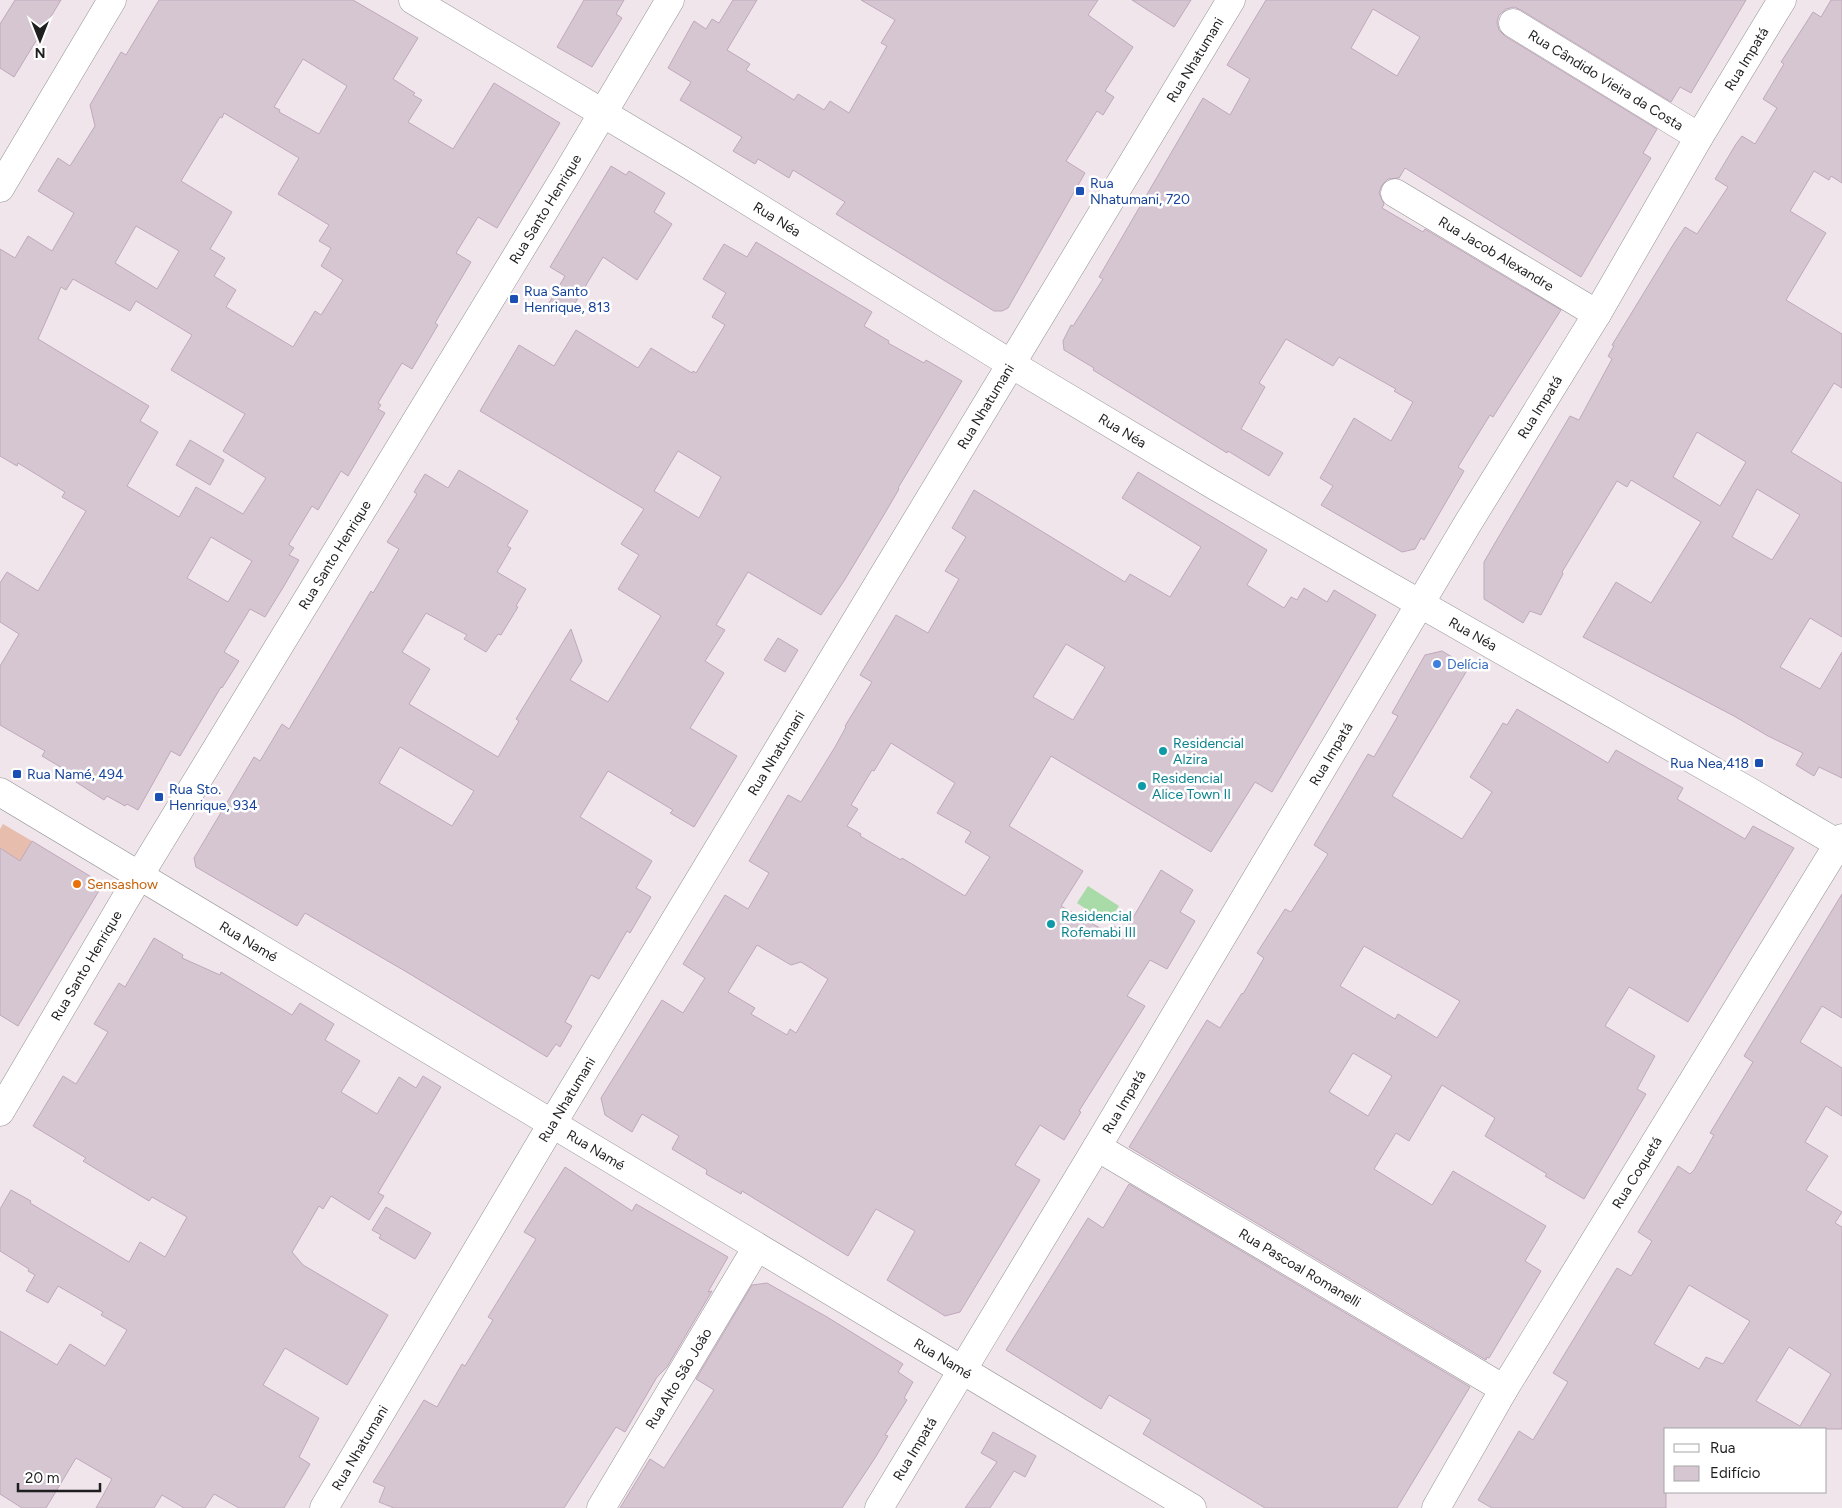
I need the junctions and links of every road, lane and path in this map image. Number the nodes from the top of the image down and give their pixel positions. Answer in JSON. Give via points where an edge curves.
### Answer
{"nodes":[{"id":1,"x":112,"y":0,"type":"edge"},
{"id":2,"x":413,"y":0,"type":"edge"},
{"id":3,"x":670,"y":0,"type":"edge"},
{"id":4,"x":1230,"y":0,"type":"edge"},
{"id":5,"x":1782,"y":0,"type":"edge"},
{"id":6,"x":1513,"y":23,"type":"dead end"},
{"id":7,"x":602,"y":113,"type":"junction"},
{"id":8,"x":1699,"y":137,"type":"junction"},
{"id":9,"x":0,"y":188,"type":"edge"},
{"id":10,"x":1395,"y":193,"type":"dead end"},
{"id":11,"x":1596,"y":314,"type":"junction"},
{"id":12,"x":1011,"y":364,"type":"junction"},
{"id":13,"x":1420,"y":604,"type":"junction"},
{"id":14,"x":0,"y":792,"type":"edge"},
{"id":15,"x":1841,"y":843,"type":"edge"},
{"id":16,"x":139,"y":876,"type":"junction"},
{"id":17,"x":0,"y":1112,"type":"edge"},
{"id":18,"x":552,"y":1124,"type":"junction"},
{"id":19,"x":1097,"y":1147,"type":"junction"},
{"id":20,"x":757,"y":1247,"type":"junction"},
{"id":21,"x":963,"y":1370,"type":"junction"},
{"id":22,"x":1504,"y":1389,"type":"junction"},
{"id":23,"x":324,"y":1508,"type":"edge"},
{"id":24,"x":601,"y":1508,"type":"edge"},
{"id":25,"x":880,"y":1508,"type":"edge"},
{"id":26,"x":1192,"y":1508,"type":"edge"},
{"id":27,"x":1436,"y":1508,"type":"edge"}],
"edges":[{"from":1,"to":9,"type":"street"},
{"from":2,"to":7,"type":"street","name":"Rua Néa"},
{"from":3,"to":7,"type":"street","name":"Rua Santo Henrique"},
{"from":4,"to":12,"type":"street","name":"Rua Nhatumani"},
{"from":5,"to":8,"type":"street","name":"Rua Impatá"},
{"from":6,"to":8,"type":"street","name":"Rua Cândido Vieira da Costa"},
{"from":7,"to":12,"type":"street","name":"Rua Néa"},
{"from":7,"to":16,"type":"street","name":"Rua Santo Henrique"},
{"from":8,"to":11,"type":"street","name":"Rua Impatá"},
{"from":10,"to":11,"type":"street","name":"Rua Jacob Alexandre"},
{"from":11,"to":13,"type":"street","name":"Rua Impatá"},
{"from":12,"to":13,"type":"street","name":"Rua Néa"},
{"from":12,"to":18,"type":"street","name":"Rua Nhatumani"},
{"from":13,"to":15,"type":"street","name":"Rua Néa"},
{"from":13,"to":19,"type":"street","name":"Rua Impatá"},
{"from":14,"to":16,"type":"street","name":"Rua Namé"},
{"from":15,"to":22,"type":"street","name":"Rua Coquetá"},
{"from":16,"to":17,"type":"street","name":"Rua Santo Henrique"},
{"from":16,"to":18,"type":"street","name":"Rua Namé"},
{"from":18,"to":20,"type":"street","name":"Rua Namé"},
{"from":18,"to":23,"type":"street","name":"Rua Nhatumani"},
{"from":19,"to":21,"type":"street","name":"Rua Impatá"},
{"from":19,"to":22,"type":"street","name":"Rua Pascoal Romanelli"},
{"from":20,"to":21,"type":"street","name":"Rua Namé"},
{"from":20,"to":24,"type":"street","name":"Rua Alto São João"},
{"from":21,"to":25,"type":"street","name":"Rua Impatá"},
{"from":21,"to":26,"type":"street","name":"Rua Namé"},
{"from":22,"to":27,"type":"street","name":"Rua Coquetá"}]}
